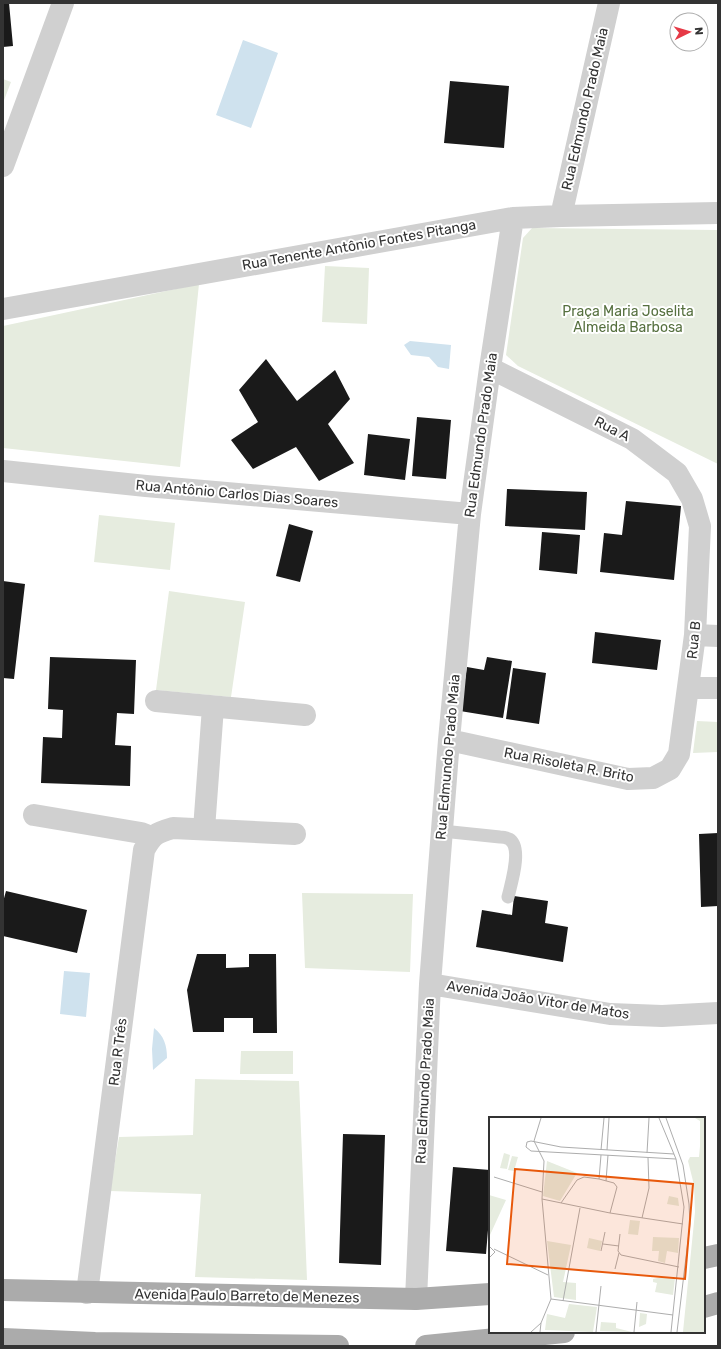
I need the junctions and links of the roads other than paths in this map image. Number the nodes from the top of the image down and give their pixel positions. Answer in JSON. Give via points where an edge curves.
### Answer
{"nodes":[{"id":1,"x":63,"y":3,"type":"edge"},
{"id":2,"x":609,"y":3,"type":"edge"},
{"id":3,"x":3,"y":166,"type":"edge"},
{"id":4,"x":718,"y":213,"type":"edge"},
{"id":5,"x":561,"y":216,"type":"junction"},
{"id":6,"x":513,"y":218,"type":"junction"},
{"id":7,"x":3,"y":309,"type":"edge"},
{"id":8,"x":490,"y":368,"type":"junction"},
{"id":9,"x":3,"y":471,"type":"edge"},
{"id":10,"x":470,"y":514,"type":"junction"},
{"id":11,"x":700,"y":526,"type":"joint"},
{"id":12,"x":695,"y":635,"type":"junction"},
{"id":13,"x":718,"y":636,"type":"edge"},
{"id":14,"x":688,"y":688,"type":"junction"},
{"id":15,"x":718,"y":688,"type":"edge"},
{"id":16,"x":156,"y":701,"type":"dead end"},
{"id":17,"x":213,"y":707,"type":"junction"},
{"id":18,"x":305,"y":715,"type":"dead end"},
{"id":19,"x":449,"y":740,"type":"junction"},
{"id":20,"x":679,"y":754,"type":"joint"},
{"id":21,"x":34,"y":815,"type":"dead end"},
{"id":22,"x":204,"y":829,"type":"junction"},
{"id":23,"x":442,"y":831,"type":"junction"},
{"id":24,"x":295,"y":834,"type":"dead end"},
{"id":25,"x":151,"y":838,"type":"junction"},
{"id":26,"x":508,"y":897,"type":"dead end"},
{"id":27,"x":430,"y":984,"type":"junction"},
{"id":28,"x":718,"y":1013,"type":"edge"},
{"id":29,"x":718,"y":1255,"type":"edge"},
{"id":30,"x":705,"y":1258,"type":"edge"},
{"id":31,"x":3,"y":1290,"type":"edge"},
{"id":32,"x":87,"y":1293,"type":"junction"},
{"id":33,"x":489,"y":1294,"type":"edge"},
{"id":34,"x":416,"y":1300,"type":"junction"},
{"id":35,"x":718,"y":1303,"type":"edge"},
{"id":36,"x":705,"y":1307,"type":"edge"},
{"id":37,"x":554,"y":1333,"type":"edge"},
{"id":38,"x":3,"y":1339,"type":"edge"},
{"id":39,"x":338,"y":1346,"type":"edge"},
{"id":40,"x":426,"y":1346,"type":"edge"}],
"edges":[{"from":1,"to":3,"type":"street"},
{"from":2,"to":5,"type":"street","name":"Rua Edmundo Prado Maia"},
{"from":4,"to":5,"type":"street","name":"Rua Tenente Antônio Fontes Pitanga"},
{"from":5,"to":6,"type":"street","name":"Rua Tenente Antônio Fontes Pitanga"},
{"from":6,"to":7,"type":"street","name":"Rua Tenente Antônio Fontes Pitanga"},
{"from":6,"to":8,"type":"street","name":"Rua Edmundo Prado Maia"},
{"from":8,"to":10,"type":"street","name":"Rua Edmundo Prado Maia"},
{"from":8,"to":11,"type":"street","name":"Rua A","via":[[632,439],[677,472],[692,499]]},
{"from":9,"to":10,"type":"street","name":"Rua Antônio Carlos Dias Soares"},
{"from":10,"to":19,"type":"street","name":"Rua Edmundo Prado Maia"},
{"from":11,"to":12,"type":"street","name":"Rua B"},
{"from":12,"to":13,"type":"street"},
{"from":12,"to":14,"type":"street","name":"Rua B"},
{"from":14,"to":15,"type":"street"},
{"from":14,"to":20,"type":"street","name":"Rua B"},
{"from":16,"to":17,"type":"street"},
{"from":17,"to":18,"type":"street"},
{"from":17,"to":22,"type":"street"},
{"from":19,"to":20,"type":"street","name":"Rua Risoleta R. Brito","via":[[628,779],[653,778],[670,769]]},
{"from":19,"to":23,"type":"street","name":"Rua Edmundo Prado Maia"},
{"from":21,"to":25,"type":"street","via":[[141,833]]},
{"from":22,"to":24,"type":"street"},
{"from":22,"to":25,"type":"street","via":[[173,828],[161,831]]},
{"from":23,"to":26,"type":"lane","via":[[509,839],[516,851],[516,860]]},
{"from":23,"to":27,"type":"street","name":"Rua Edmundo Prado Maia"},
{"from":25,"to":32,"type":"street","name":"Rua R Três","via":[[144,850]]},
{"from":27,"to":28,"type":"street","name":"Avenida João Vitor de Matos","via":[[610,1014],[662,1016]]},
{"from":27,"to":34,"type":"street","name":"Rua Edmundo Prado Maia"},
{"from":29,"to":30,"type":"main road"},
{"from":31,"to":32,"type":"main road","name":"Avenida Paulo Barreto de Menezes"},
{"from":32,"to":34,"type":"main road","name":"Avenida Paulo Barreto de Menezes"},
{"from":33,"to":34,"type":"main road","name":"Avenida Paulo Barreto de Menezes"},
{"from":35,"to":36,"type":"main road"},
{"from":37,"to":40,"type":"main road"},
{"from":38,"to":39,"type":"main road","via":[[95,1343]]}]}
